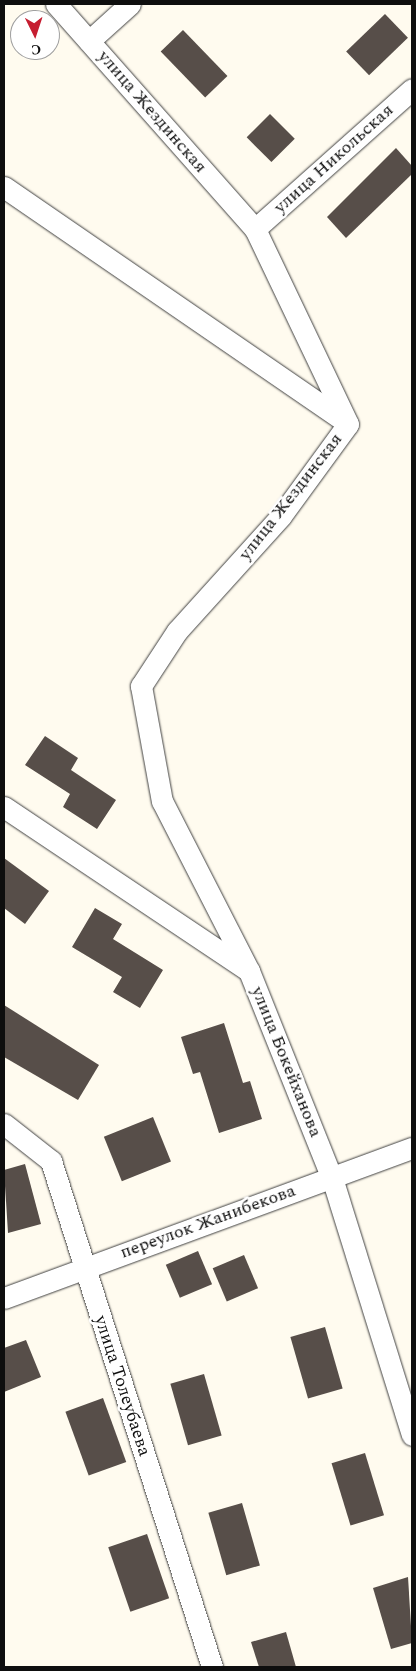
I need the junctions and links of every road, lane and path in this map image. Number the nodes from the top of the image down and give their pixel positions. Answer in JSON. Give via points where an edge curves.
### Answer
{"nodes":[{"id":1,"x":56,"y":4,"type":"edge"},
{"id":2,"x":130,"y":4,"type":"edge"},
{"id":3,"x":89,"y":41,"type":"junction"},
{"id":4,"x":412,"y":89,"type":"edge"},
{"id":5,"x":4,"y":187,"type":"edge"},
{"id":6,"x":255,"y":229,"type":"junction"},
{"id":7,"x":348,"y":424,"type":"junction"},
{"id":8,"x":4,"y":807,"type":"edge"},
{"id":9,"x":249,"y":971,"type":"junction"},
{"id":10,"x":4,"y":1124,"type":"edge"},
{"id":11,"x":412,"y":1148,"type":"edge"},
{"id":12,"x":332,"y":1178,"type":"junction"},
{"id":13,"x":84,"y":1267,"type":"junction"},
{"id":14,"x":4,"y":1298,"type":"edge"},
{"id":15,"x":412,"y":1435,"type":"edge"},
{"id":16,"x":212,"y":1667,"type":"edge"}],
"edges":[{"from":1,"to":3,"type":"street","name":"улица Жездинская"},
{"from":2,"to":3,"type":"street"},
{"from":3,"to":6,"type":"street","name":"улица Жездинская"},
{"from":4,"to":6,"type":"street","name":"улица Никольская"},
{"from":5,"to":7,"type":"street"},
{"from":6,"to":7,"type":"street","name":"улица Жездинская"},
{"from":7,"to":9,"type":"street","name":"улица Жездинская","via":[[281,516],[177,631],[141,686],[162,802]]},
{"from":8,"to":9,"type":"street","name":"улица Бокейханова"},
{"from":9,"to":12,"type":"street","name":"улица Бокейханова"},
{"from":10,"to":13,"type":"street","name":"улица Толеубаева","via":[[51,1161]]},
{"from":11,"to":12,"type":"street","name":"переулок Жанибекова"},
{"from":12,"to":13,"type":"street","name":"переулок Жанибекова"},
{"from":12,"to":15,"type":"street","name":"улица Бокейханова"},
{"from":13,"to":14,"type":"street","name":"переулок Жанибекова"},
{"from":13,"to":16,"type":"street","name":"улица Толеубаева"}]}
